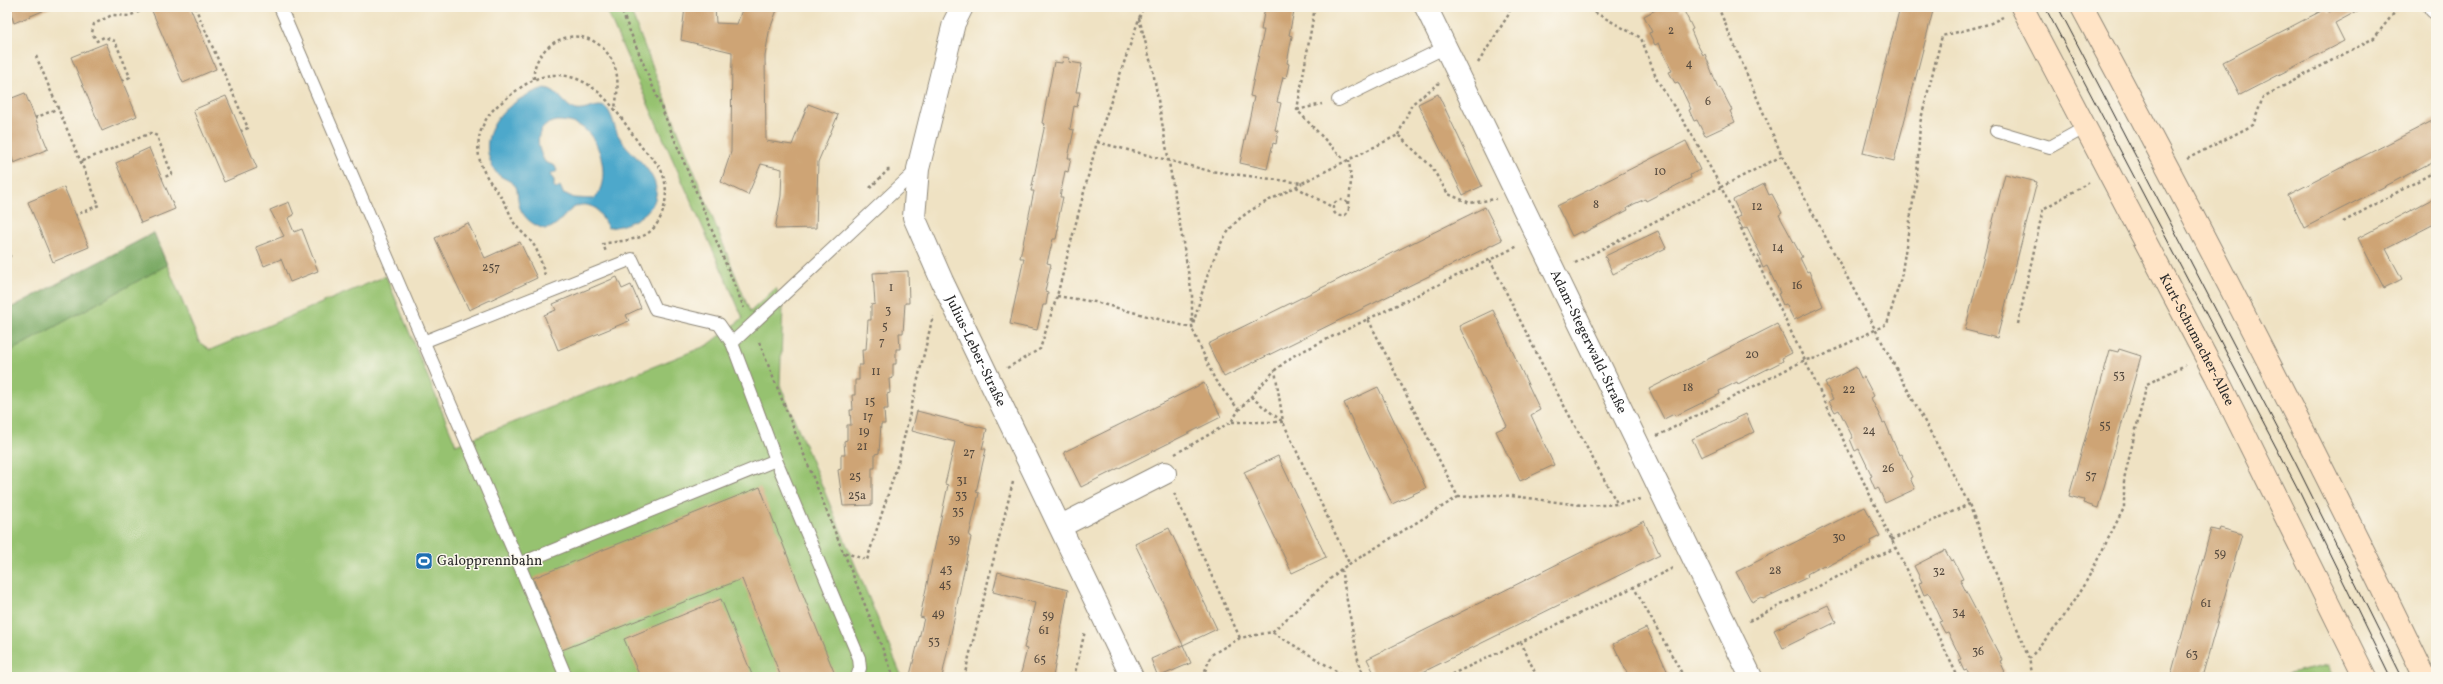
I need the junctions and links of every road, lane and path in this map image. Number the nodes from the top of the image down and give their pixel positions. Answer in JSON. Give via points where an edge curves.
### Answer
{"nodes":[{"id":1,"x":149,"y":7,"type":"edge"},
{"id":2,"x":195,"y":7,"type":"edge"},
{"id":3,"x":280,"y":7,"type":"edge"},
{"id":4,"x":620,"y":7,"type":"edge"},
{"id":5,"x":962,"y":7,"type":"edge"},
{"id":6,"x":1143,"y":7,"type":"edge"},
{"id":7,"x":1315,"y":7,"type":"edge"},
{"id":8,"x":1426,"y":7,"type":"edge"},
{"id":9,"x":1510,"y":7,"type":"edge"},
{"id":10,"x":1585,"y":7,"type":"edge"},
{"id":11,"x":1718,"y":7,"type":"edge"},
{"id":12,"x":2082,"y":7,"type":"edge"},
{"id":13,"x":2399,"y":7,"type":"edge"},
{"id":14,"x":2015,"y":10,"type":"edge"},
{"id":15,"x":1139,"y":17,"type":"junction"},
{"id":16,"x":206,"y":32,"type":"junction"},
{"id":17,"x":202,"y":33,"type":"dead end"},
{"id":18,"x":1446,"y":47,"type":"junction"},
{"id":19,"x":36,"y":56,"type":"dead end"},
{"id":20,"x":1460,"y":77,"type":"junction"},
{"id":21,"x":534,"y":79,"type":"junction"},
{"id":22,"x":122,"y":81,"type":"dead end"},
{"id":23,"x":1338,"y":100,"type":"joint"},
{"id":24,"x":59,"y":108,"type":"junction"},
{"id":25,"x":615,"y":109,"type":"junction"},
{"id":26,"x":1297,"y":110,"type":"junction"},
{"id":27,"x":35,"y":118,"type":"dead end"},
{"id":28,"x":2086,"y":127,"type":"junction"},
{"id":29,"x":241,"y":131,"type":"dead end"},
{"id":30,"x":1996,"y":131,"type":"dead end"},
{"id":31,"x":1398,"y":135,"type":"junction"},
{"id":32,"x":1097,"y":142,"type":"junction"},
{"id":33,"x":1782,"y":156,"type":"junction"},
{"id":34,"x":1167,"y":159,"type":"junction"},
{"id":35,"x":1349,"y":159,"type":"junction"},
{"id":36,"x":82,"y":161,"type":"junction"},
{"id":37,"x":1346,"y":161,"type":"junction"},
{"id":38,"x":2168,"y":169,"type":"junction"},
{"id":39,"x":918,"y":170,"type":"junction"},
{"id":40,"x":2109,"y":171,"type":"junction"},
{"id":41,"x":2436,"y":171,"type":"edge"},
{"id":42,"x":162,"y":178,"type":"dead end"},
{"id":43,"x":1302,"y":183,"type":"junction"},
{"id":44,"x":1721,"y":186,"type":"junction"},
{"id":45,"x":1296,"y":187,"type":"junction"},
{"id":46,"x":1517,"y":195,"type":"junction"},
{"id":47,"x":1348,"y":205,"type":"junction"},
{"id":48,"x":1332,"y":207,"type":"junction"},
{"id":49,"x":76,"y":215,"type":"dead end"},
{"id":50,"x":2343,"y":222,"type":"dead end"},
{"id":51,"x":1537,"y":237,"type":"junction"},
{"id":52,"x":7,"y":250,"type":"edge"},
{"id":53,"x":7,"y":258,"type":"edge"},
{"id":54,"x":1490,"y":260,"type":"junction"},
{"id":55,"x":612,"y":267,"type":"junction"},
{"id":56,"x":1555,"y":273,"type":"junction"},
{"id":57,"x":942,"y":281,"type":"junction"},
{"id":58,"x":551,"y":291,"type":"junction"},
{"id":59,"x":1057,"y":296,"type":"junction"},
{"id":60,"x":744,"y":310,"type":"dead end"},
{"id":61,"x":1368,"y":319,"type":"junction"},
{"id":62,"x":752,"y":324,"type":"junction"},
{"id":63,"x":2018,"y":324,"type":"dead end"},
{"id":64,"x":1192,"y":328,"type":"junction"},
{"id":65,"x":1875,"y":330,"type":"junction"},
{"id":66,"x":423,"y":342,"type":"junction"},
{"id":67,"x":732,"y":343,"type":"junction"},
{"id":68,"x":2205,"y":355,"type":"junction"},
{"id":69,"x":1805,"y":360,"type":"junction"},
{"id":70,"x":1275,"y":370,"type":"junction"},
{"id":71,"x":990,"y":379,"type":"junction"},
{"id":72,"x":1251,"y":397,"type":"junction"},
{"id":73,"x":1239,"y":410,"type":"junction"},
{"id":74,"x":1231,"y":422,"type":"junction"},
{"id":75,"x":1283,"y":422,"type":"junction"},
{"id":76,"x":1639,"y":445,"type":"junction"},
{"id":77,"x":1022,"y":446,"type":"junction"},
{"id":78,"x":776,"y":460,"type":"junction"},
{"id":79,"x":1165,"y":473,"type":"junction"},
{"id":80,"x":1661,"y":492,"type":"junction"},
{"id":81,"x":1458,"y":497,"type":"junction"},
{"id":82,"x":1969,"y":504,"type":"junction"},
{"id":83,"x":1618,"y":505,"type":"junction"},
{"id":84,"x":1062,"y":526,"type":"junction"},
{"id":85,"x":1891,"y":540,"type":"junction"},
{"id":86,"x":1895,"y":548,"type":"junction"},
{"id":87,"x":843,"y":552,"type":"junction"},
{"id":88,"x":1694,"y":559,"type":"junction"},
{"id":89,"x":519,"y":564,"type":"junction"},
{"id":90,"x":1348,"y":564,"type":"junction"},
{"id":91,"x":1341,"y":569,"type":"junction"},
{"id":92,"x":1633,"y":586,"type":"junction"},
{"id":93,"x":1093,"y":595,"type":"junction"},
{"id":94,"x":1728,"y":631,"type":"junction"},
{"id":95,"x":1272,"y":632,"type":"junction"},
{"id":96,"x":1240,"y":638,"type":"junction"},
{"id":97,"x":1521,"y":642,"type":"junction"},
{"id":98,"x":2029,"y":659,"type":"junction"},
{"id":99,"x":1205,"y":671,"type":"dead end"},
{"id":100,"x":566,"y":677,"type":"edge"},
{"id":101,"x":857,"y":677,"type":"edge"},
{"id":102,"x":894,"y":677,"type":"edge"},
{"id":103,"x":964,"y":677,"type":"edge"},
{"id":104,"x":1074,"y":677,"type":"edge"},
{"id":105,"x":1132,"y":677,"type":"edge"},
{"id":106,"x":1346,"y":677,"type":"edge"},
{"id":107,"x":1364,"y":677,"type":"edge"},
{"id":108,"x":1446,"y":677,"type":"edge"},
{"id":109,"x":1537,"y":677,"type":"edge"},
{"id":110,"x":1684,"y":677,"type":"edge"},
{"id":111,"x":1751,"y":677,"type":"edge"},
{"id":112,"x":1958,"y":677,"type":"edge"},
{"id":113,"x":2033,"y":677,"type":"edge"},
{"id":114,"x":2365,"y":677,"type":"edge"},
{"id":115,"x":2425,"y":677,"type":"edge"}],
"edges":[{"from":1,"to":22,"type":"path","via":[[129,16],[112,16],[94,24],[92,33],[97,41],[104,37],[114,41],[130,77]]},
{"from":2,"to":16,"type":"path"},
{"from":3,"to":66,"type":"lane"},
{"from":4,"to":60,"type":"path"},
{"from":5,"to":39,"type":"street","name":"Julius-Leber-Straße","via":[[954,23]]},
{"from":6,"to":15,"type":"path"},
{"from":7,"to":26,"type":"path"},
{"from":8,"to":18,"type":"street","name":"Adam-Stegerwald-Straße"},
{"from":9,"to":20,"type":"path","via":[[1509,14]]},
{"from":10,"to":44,"type":"path","via":[[1641,38],[1657,80]]},
{"from":11,"to":33,"type":"path"},
{"from":12,"to":38,"type":"street"},
{"from":13,"to":38,"type":"path","via":[[2374,38],[2263,97],[2253,125]]},
{"from":14,"to":28,"type":"street","name":"Kurt-Schumacher-Allee"},
{"from":14,"to":65,"type":"path","via":[[1988,24],[1942,36],[1920,123],[1917,176],[1901,278],[1887,324]]},
{"from":15,"to":32,"type":"path"},
{"from":15,"to":34,"type":"path","via":[[1153,71]]},
{"from":16,"to":17,"type":"path"},
{"from":16,"to":29,"type":"path","via":[[248,128]]},
{"from":18,"to":20,"type":"street","name":"Adam-Stegerwald-Straße"},
{"from":18,"to":23,"type":"lane"},
{"from":19,"to":24,"type":"path"},
{"from":20,"to":31,"type":"path","via":[[1412,104]]},
{"from":20,"to":46,"type":"street","name":"Adam-Stegerwald-Straße"},
{"from":21,"to":25,"type":"path","via":[[557,75],[571,77],[597,91]]},
{"from":21,"to":25,"type":"path","via":[[537,60],[552,43],[571,35],[586,38],[601,47],[615,69]]},
{"from":21,"to":58,"type":"path","via":[[499,104],[486,117],[478,148],[480,161],[491,186],[504,202],[514,223],[534,245]]},
{"from":23,"to":26,"type":"path"},
{"from":24,"to":27,"type":"path"},
{"from":24,"to":36,"type":"path"},
{"from":25,"to":55,"type":"path","via":[[642,148],[658,165],[666,188],[662,214],[656,226],[645,235],[603,244]]},
{"from":26,"to":37,"type":"path"},
{"from":28,"to":30,"type":"lane","via":[[2050,147]]},
{"from":28,"to":40,"type":"street","name":"Kurt-Schumacher-Allee"},
{"from":31,"to":35,"type":"path"},
{"from":31,"to":46,"type":"path","via":[[1431,166],[1448,194],[1470,203]]},
{"from":32,"to":34,"type":"path"},
{"from":32,"to":59,"type":"path"},
{"from":33,"to":44,"type":"path"},
{"from":33,"to":65,"type":"path"},
{"from":34,"to":43,"type":"path","via":[[1210,171]]},
{"from":34,"to":64,"type":"path","via":[[1192,294]]},
{"from":35,"to":37,"type":"path"},
{"from":35,"to":47,"type":"path","via":[[1351,181]]},
{"from":36,"to":42,"type":"path","via":[[150,133],[157,136],[172,174]]},
{"from":36,"to":49,"type":"path","via":[[99,205]]},
{"from":37,"to":43,"type":"path"},
{"from":38,"to":115,"type":"street","via":[[2365,553]]},
{"from":39,"to":57,"type":"street","name":"Julius-Leber-Straße","via":[[914,217]]},
{"from":39,"to":62,"type":"lane"},
{"from":40,"to":63,"type":"path","via":[[2043,209]]},
{"from":40,"to":68,"type":"street","name":"Kurt-Schumacher-Allee"},
{"from":41,"to":50,"type":"path"},
{"from":43,"to":45,"type":"path"},
{"from":44,"to":56,"type":"path"},
{"from":44,"to":69,"type":"path"},
{"from":45,"to":48,"type":"path"},
{"from":45,"to":64,"type":"path","via":[[1262,203],[1241,217],[1223,239],[1207,276]]},
{"from":46,"to":51,"type":"street","name":"Adam-Stegerwald-Straße"},
{"from":47,"to":48,"type":"path","via":[[1345,201],[1339,200],[1334,202]]},
{"from":47,"to":48,"type":"path","via":[[1348,211],[1342,216],[1334,213]]},
{"from":51,"to":54,"type":"path"},
{"from":51,"to":56,"type":"street","name":"Adam-Stegerwald-Straße"},
{"from":52,"to":53,"type":"path","via":[[10,256]]},
{"from":54,"to":61,"type":"path"},
{"from":54,"to":83,"type":"path","via":[[1548,376]]},
{"from":55,"to":58,"type":"lane"},
{"from":55,"to":67,"type":"lane","via":[[632,259],[655,309],[719,324]]},
{"from":56,"to":76,"type":"street","name":"Adam-Stegerwald-Straße"},
{"from":57,"to":71,"type":"street","name":"Julius-Leber-Straße"},
{"from":57,"to":87,"type":"path","via":[[898,463],[867,560]]},
{"from":58,"to":66,"type":"lane"},
{"from":59,"to":64,"type":"path","via":[[1095,302]]},
{"from":59,"to":71,"type":"path","via":[[1040,349]]},
{"from":61,"to":70,"type":"path","via":[[1293,356]]},
{"from":61,"to":81,"type":"path"},
{"from":62,"to":67,"type":"lane"},
{"from":62,"to":87,"type":"path"},
{"from":64,"to":73,"type":"path","via":[[1215,380]]},
{"from":65,"to":69,"type":"path","via":[[1818,358]]},
{"from":65,"to":82,"type":"path"},
{"from":66,"to":89,"type":"lane"},
{"from":67,"to":78,"type":"lane"},
{"from":68,"to":98,"type":"path","via":[[2147,384],[2124,479],[2124,508],[2087,580],[2061,621]]},
{"from":68,"to":114,"type":"street","name":"Kurt-Schumacher-Allee"},
{"from":69,"to":76,"type":"path"},
{"from":69,"to":85,"type":"path"},
{"from":70,"to":72,"type":"path"},
{"from":70,"to":75,"type":"path"},
{"from":71,"to":77,"type":"street","name":"Julius-Leber-Straße"},
{"from":72,"to":73,"type":"path"},
{"from":72,"to":75,"type":"path"},
{"from":73,"to":74,"type":"path"},
{"from":74,"to":75,"type":"path"},
{"from":74,"to":79,"type":"path","via":[[1165,459]]},
{"from":75,"to":90,"type":"path"},
{"from":76,"to":80,"type":"street","name":"Adam-Stegerwald-Straße"},
{"from":77,"to":84,"type":"street","name":"Julius-Leber-Straße"},
{"from":77,"to":103,"type":"path"},
{"from":78,"to":89,"type":"lane"},
{"from":78,"to":101,"type":"lane","via":[[859,658],[860,668]]},
{"from":79,"to":84,"type":"street"},
{"from":79,"to":96,"type":"path"},
{"from":80,"to":83,"type":"path"},
{"from":80,"to":88,"type":"street","name":"Adam-Stegerwald-Straße"},
{"from":81,"to":83,"type":"path","via":[[1489,495],[1583,506]]},
{"from":81,"to":90,"type":"path"},
{"from":82,"to":85,"type":"path"},
{"from":82,"to":98,"type":"path"},
{"from":84,"to":93,"type":"street","name":"Julius-Leber-Straße"},
{"from":85,"to":86,"type":"path"},
{"from":86,"to":94,"type":"path"},
{"from":86,"to":112,"type":"path"},
{"from":87,"to":102,"type":"path"},
{"from":88,"to":92,"type":"path"},
{"from":88,"to":94,"type":"street","name":"Adam-Stegerwald-Straße"},
{"from":89,"to":100,"type":"lane"},
{"from":90,"to":91,"type":"path"},
{"from":91,"to":95,"type":"path"},
{"from":91,"to":107,"type":"path","via":[[1358,659]]},
{"from":92,"to":97,"type":"path"},
{"from":92,"to":110,"type":"path"},
{"from":93,"to":104,"type":"path"},
{"from":93,"to":105,"type":"street","name":"Julius-Leber-Straße"},
{"from":94,"to":111,"type":"street","name":"Adam-Stegerwald-Straße"},
{"from":95,"to":96,"type":"path"},
{"from":95,"to":106,"type":"path"},
{"from":96,"to":99,"type":"path","via":[[1211,655]]},
{"from":97,"to":108,"type":"path"},
{"from":97,"to":109,"type":"path"},
{"from":98,"to":113,"type":"path"}]}
